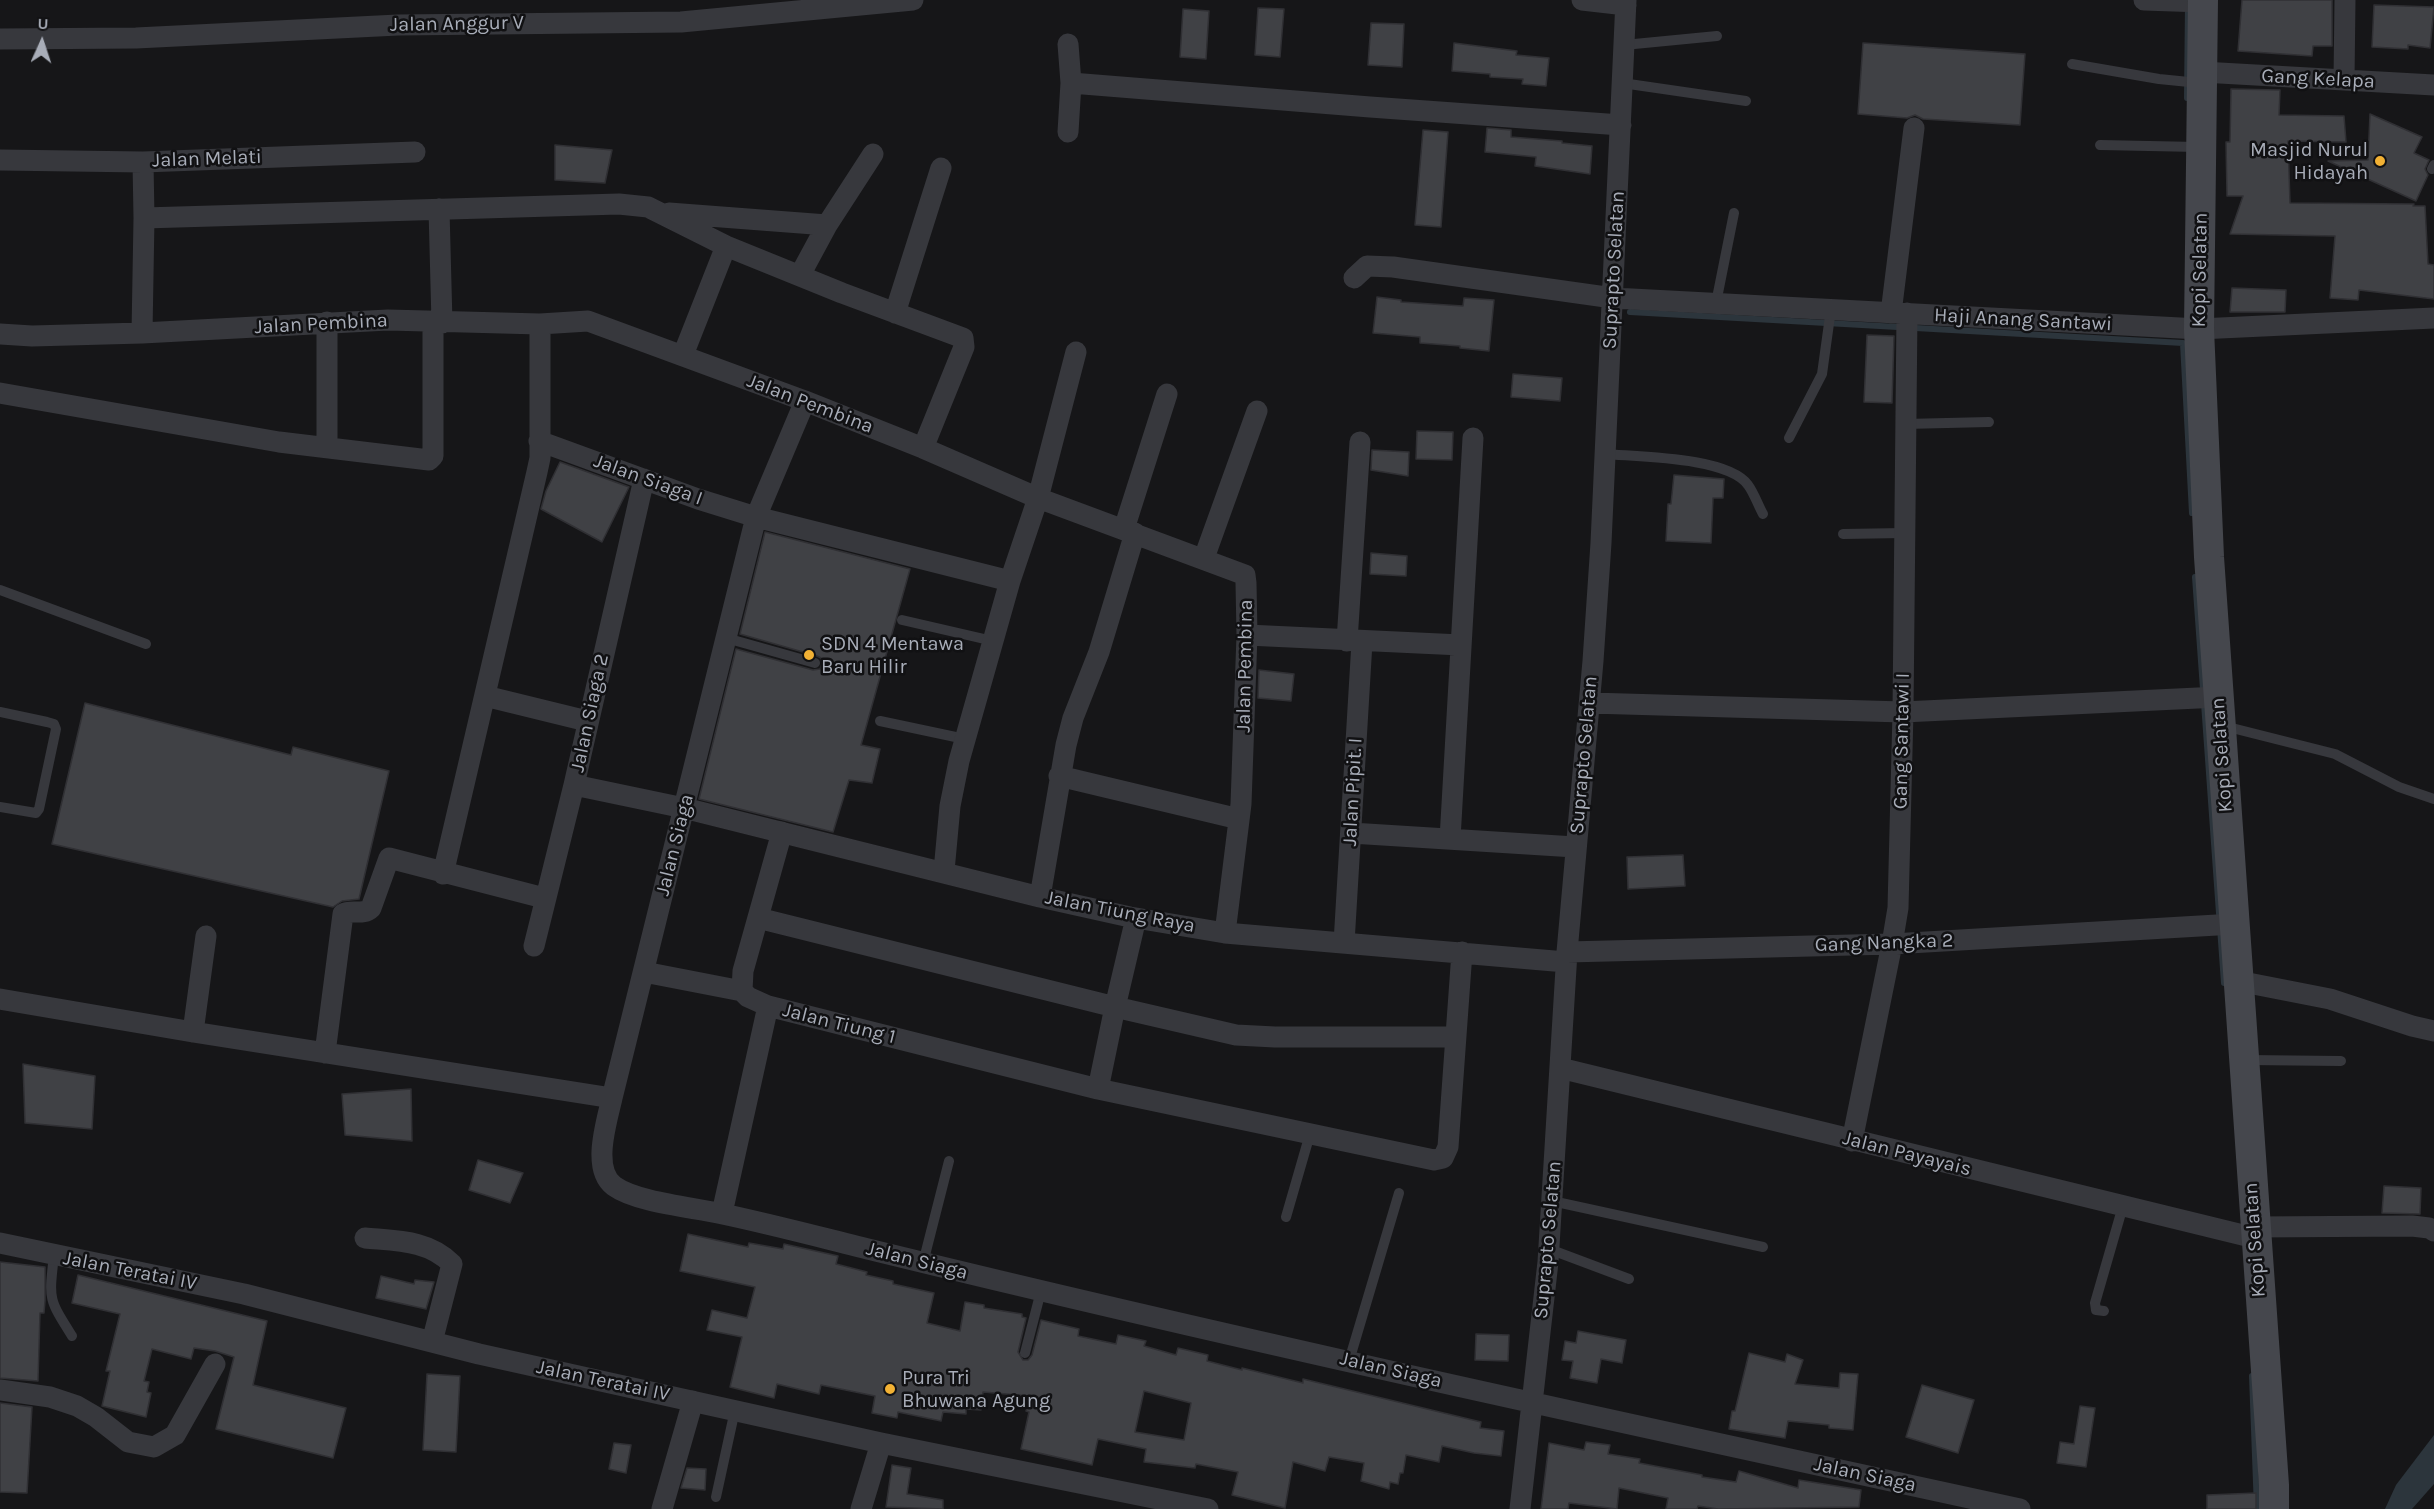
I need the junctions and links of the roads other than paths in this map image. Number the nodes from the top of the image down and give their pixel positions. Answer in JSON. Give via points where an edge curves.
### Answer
{"nodes":[{"id":1,"x":913,"y":0,"type":"edge"},
{"id":2,"x":1582,"y":0,"type":"edge"},
{"id":3,"x":2144,"y":0,"type":"edge"},
{"id":4,"x":2345,"y":0,"type":"edge"},
{"id":5,"x":2170,"y":1,"type":"edge"},
{"id":6,"x":2199,"y":1,"type":"edge"},
{"id":7,"x":1626,"y":3,"type":"edge"},
{"id":8,"x":767,"y":8,"type":"edge"},
{"id":9,"x":1717,"y":36,"type":"dead end"},
{"id":10,"x":0,"y":39,"type":"edge"},
{"id":11,"x":1068,"y":44,"type":"dead end"},
{"id":12,"x":1624,"y":45,"type":"junction"},
{"id":13,"x":2072,"y":64,"type":"dead end"},
{"id":14,"x":2202,"y":78,"type":"junction"},
{"id":15,"x":2344,"y":80,"type":"junction"},
{"id":16,"x":1071,"y":83,"type":"junction"},
{"id":17,"x":1622,"y":83,"type":"junction"},
{"id":18,"x":2434,"y":85,"type":"edge"},
{"id":19,"x":1746,"y":100,"type":"dead end"},
{"id":20,"x":1621,"y":125,"type":"junction"},
{"id":21,"x":1914,"y":128,"type":"dead end"},
{"id":22,"x":1068,"y":132,"type":"dead end"},
{"id":23,"x":2100,"y":145,"type":"dead end"},
{"id":24,"x":2201,"y":147,"type":"junction"},
{"id":25,"x":415,"y":152,"type":"dead end"},
{"id":26,"x":873,"y":154,"type":"dead end"},
{"id":27,"x":0,"y":160,"type":"edge"},
{"id":28,"x":143,"y":162,"type":"junction"},
{"id":29,"x":941,"y":168,"type":"dead end"},
{"id":30,"x":439,"y":209,"type":"junction"},
{"id":31,"x":658,"y":212,"type":"junction"},
{"id":32,"x":1734,"y":213,"type":"dead end"},
{"id":33,"x":144,"y":218,"type":"junction"},
{"id":34,"x":827,"y":225,"type":"junction"},
{"id":35,"x":726,"y":246,"type":"junction"},
{"id":36,"x":800,"y":275,"type":"junction"},
{"id":37,"x":1354,"y":278,"type":"dead end"},
{"id":38,"x":1612,"y":298,"type":"junction"},
{"id":39,"x":1716,"y":303,"type":"junction"},
{"id":40,"x":1831,"y":309,"type":"junction"},
{"id":41,"x":895,"y":313,"type":"junction"},
{"id":42,"x":2434,"y":318,"type":"edge"},
{"id":43,"x":1902,"y":321,"type":"junction"},
{"id":44,"x":327,"y":322,"type":"junction"},
{"id":45,"x":437,"y":322,"type":"junction"},
{"id":46,"x":540,"y":324,"type":"junction"},
{"id":47,"x":2199,"y":329,"type":"junction"},
{"id":48,"x":142,"y":333,"type":"junction"},
{"id":49,"x":0,"y":334,"type":"edge"},
{"id":50,"x":1076,"y":352,"type":"dead end"},
{"id":51,"x":682,"y":356,"type":"junction"},
{"id":52,"x":0,"y":393,"type":"edge"},
{"id":53,"x":1167,"y":394,"type":"dead end"},
{"id":54,"x":805,"y":400,"type":"junction"},
{"id":55,"x":1257,"y":411,"type":"dead end"},
{"id":56,"x":1989,"y":422,"type":"dead end"},
{"id":57,"x":1905,"y":424,"type":"junction"},
{"id":58,"x":1473,"y":438,"type":"dead end"},
{"id":59,"x":1789,"y":438,"type":"dead end"},
{"id":60,"x":539,"y":441,"type":"junction"},
{"id":61,"x":1360,"y":442,"type":"dead end"},
{"id":62,"x":327,"y":447,"type":"junction"},
{"id":63,"x":923,"y":448,"type":"junction"},
{"id":64,"x":1605,"y":454,"type":"junction"},
{"id":65,"x":644,"y":479,"type":"junction"},
{"id":66,"x":1038,"y":498,"type":"junction"},
{"id":67,"x":1763,"y":514,"type":"dead end"},
{"id":68,"x":756,"y":517,"type":"junction"},
{"id":69,"x":1129,"y":531,"type":"junction"},
{"id":70,"x":1904,"y":533,"type":"junction"},
{"id":71,"x":1842,"y":534,"type":"dead end"},
{"id":72,"x":1204,"y":558,"type":"junction"},
{"id":73,"x":1010,"y":581,"type":"junction"},
{"id":74,"x":0,"y":590,"type":"edge"},
{"id":75,"x":902,"y":620,"type":"dead end"},
{"id":76,"x":1247,"y":635,"type":"junction"},
{"id":77,"x":726,"y":638,"type":"junction"},
{"id":78,"x":993,"y":641,"type":"junction"},
{"id":79,"x":1354,"y":641,"type":"junction"},
{"id":80,"x":146,"y":644,"type":"dead end"},
{"id":81,"x":1461,"y":645,"type":"junction"},
{"id":82,"x":814,"y":663,"type":"dead end"},
{"id":83,"x":485,"y":696,"type":"junction"},
{"id":84,"x":1590,"y":703,"type":"junction"},
{"id":85,"x":2211,"y":705,"type":"junction"},
{"id":86,"x":0,"y":712,"type":"edge"},
{"id":87,"x":1903,"y":712,"type":"junction"},
{"id":88,"x":587,"y":721,"type":"junction"},
{"id":89,"x":880,"y":721,"type":"dead end"},
{"id":90,"x":965,"y":739,"type":"junction"},
{"id":91,"x":1059,"y":776,"type":"junction"},
{"id":92,"x":574,"y":785,"type":"junction"},
{"id":93,"x":2434,"y":799,"type":"edge"},
{"id":94,"x":0,"y":807,"type":"edge"},
{"id":95,"x":684,"y":808,"type":"junction"},
{"id":96,"x":1239,"y":819,"type":"junction"},
{"id":97,"x":782,"y":832,"type":"junction"},
{"id":98,"x":1351,"y":833,"type":"junction"},
{"id":99,"x":1450,"y":839,"type":"junction"},
{"id":100,"x":1575,"y":847,"type":"junction"},
{"id":101,"x":944,"y":871,"type":"junction"},
{"id":102,"x":443,"y":874,"type":"junction"},
{"id":103,"x":1040,"y":897,"type":"junction"},
{"id":104,"x":544,"y":898,"type":"junction"},
{"id":105,"x":758,"y":918,"type":"junction"},
{"id":106,"x":1136,"y":918,"type":"junction"},
{"id":107,"x":2228,"y":924,"type":"junction"},
{"id":108,"x":1225,"y":933,"type":"junction"},
{"id":109,"x":206,"y":936,"type":"dead end"},
{"id":110,"x":1344,"y":943,"type":"junction"},
{"id":111,"x":1892,"y":944,"type":"junction"},
{"id":112,"x":534,"y":946,"type":"dead end"},
{"id":113,"x":1462,"y":952,"type":"junction"},
{"id":114,"x":1566,"y":957,"type":"junction"},
{"id":115,"x":644,"y":972,"type":"junction"},
{"id":116,"x":2238,"y":981,"type":"junction"},
{"id":117,"x":742,"y":991,"type":"junction"},
{"id":118,"x":0,"y":999,"type":"edge"},
{"id":119,"x":768,"y":1006,"type":"junction"},
{"id":120,"x":1114,"y":1007,"type":"junction"},
{"id":121,"x":2434,"y":1031,"type":"edge"},
{"id":122,"x":193,"y":1032,"type":"junction"},
{"id":123,"x":1455,"y":1037,"type":"junction"},
{"id":124,"x":325,"y":1053,"type":"junction"},
{"id":125,"x":2243,"y":1060,"type":"junction"},
{"id":126,"x":2341,"y":1061,"type":"dead end"},
{"id":127,"x":1560,"y":1068,"type":"junction"},
{"id":128,"x":1098,"y":1089,"type":"junction"},
{"id":129,"x":612,"y":1098,"type":"junction"},
{"id":130,"x":1310,"y":1134,"type":"junction"},
{"id":131,"x":1852,"y":1141,"type":"junction"},
{"id":132,"x":949,"y":1161,"type":"dead end"},
{"id":133,"x":1399,"y":1193,"type":"dead end"},
{"id":134,"x":1552,"y":1201,"type":"junction"},
{"id":135,"x":2123,"y":1206,"type":"junction"},
{"id":136,"x":722,"y":1213,"type":"junction"},
{"id":137,"x":1286,"y":1217,"type":"dead end"},
{"id":138,"x":2434,"y":1231,"type":"edge"},
{"id":139,"x":2248,"y":1234,"type":"junction"},
{"id":140,"x":365,"y":1238,"type":"dead end"},
{"id":141,"x":0,"y":1243,"type":"edge"},
{"id":142,"x":1763,"y":1247,"type":"dead end"},
{"id":143,"x":1549,"y":1249,"type":"junction"},
{"id":144,"x":54,"y":1255,"type":"junction"},
{"id":145,"x":923,"y":1263,"type":"junction"},
{"id":146,"x":1629,"y":1279,"type":"dead end"},
{"id":147,"x":1041,"y":1291,"type":"junction"},
{"id":148,"x":2104,"y":1311,"type":"dead end"},
{"id":149,"x":72,"y":1336,"type":"dead end"},
{"id":150,"x":432,"y":1342,"type":"junction"},
{"id":151,"x":1025,"y":1353,"type":"dead end"},
{"id":152,"x":1350,"y":1361,"type":"junction"},
{"id":153,"x":215,"y":1364,"type":"dead end"},
{"id":154,"x":0,"y":1390,"type":"edge"},
{"id":155,"x":693,"y":1401,"type":"junction"},
{"id":156,"x":1533,"y":1402,"type":"junction"},
{"id":157,"x":735,"y":1410,"type":"junction"},
{"id":158,"x":881,"y":1443,"type":"junction"},
{"id":159,"x":716,"y":1497,"type":"dead end"},
{"id":160,"x":1112,"y":1500,"type":"edge"},
{"id":161,"x":1974,"y":1504,"type":"edge"},
{"id":162,"x":662,"y":1509,"type":"edge"},
{"id":163,"x":861,"y":1509,"type":"edge"},
{"id":164,"x":1206,"y":1509,"type":"edge"},
{"id":165,"x":1520,"y":1509,"type":"edge"},
{"id":166,"x":2020,"y":1509,"type":"edge"},
{"id":167,"x":2274,"y":1509,"type":"edge"}],
"edges":[{"from":1,"to":8,"type":"street","name":"Jalan Anggur V"},
{"from":2,"to":7,"type":"street"},
{"from":3,"to":5,"type":"street"},
{"from":4,"to":15,"type":"street"},
{"from":5,"to":6,"type":"street"},
{"from":6,"to":14,"type":"street","name":"Kopi Selatan"},
{"from":7,"to":12,"type":"street","name":"Suprapto Selatan"},
{"from":8,"to":10,"type":"street","name":"Jalan Anggur V","via":[[681,22],[407,24],[136,38]]},
{"from":9,"to":12,"type":"lane"},
{"from":11,"to":16,"type":"street"},
{"from":12,"to":17,"type":"street","name":"Suprapto Selatan"},
{"from":13,"to":14,"type":"lane","via":[[2159,79]]},
{"from":14,"to":15,"type":"street","name":"Gang Kelapa"},
{"from":14,"to":24,"type":"street","name":"Kopi Selatan"},
{"from":15,"to":18,"type":"street","name":"Gang Kelapa"},
{"from":16,"to":20,"type":"street"},
{"from":16,"to":22,"type":"street"},
{"from":17,"to":19,"type":"lane"},
{"from":17,"to":20,"type":"street","name":"Suprapto Selatan"},
{"from":20,"to":38,"type":"street","name":"Suprapto Selatan"},
{"from":21,"to":43,"type":"street","name":"Gang Santawi I"},
{"from":23,"to":24,"type":"lane"},
{"from":24,"to":47,"type":"street","name":"Kopi Selatan"},
{"from":25,"to":28,"type":"street","name":"Jalan Melati"},
{"from":26,"to":34,"type":"street"},
{"from":27,"to":28,"type":"street","name":"Jalan Melati"},
{"from":28,"to":33,"type":"street"},
{"from":29,"to":41,"type":"street"},
{"from":30,"to":31,"type":"street","via":[[619,204]]},
{"from":30,"to":33,"type":"street"},
{"from":30,"to":45,"type":"street"},
{"from":31,"to":34,"type":"street"},
{"from":31,"to":35,"type":"street"},
{"from":32,"to":39,"type":"lane"},
{"from":33,"to":48,"type":"street"},
{"from":34,"to":36,"type":"street"},
{"from":35,"to":36,"type":"street"},
{"from":35,"to":51,"type":"street"},
{"from":36,"to":41,"type":"street"},
{"from":37,"to":38,"type":"street","name":"Haji Anang Santawi","via":[[1367,266],[1393,267]]},
{"from":38,"to":39,"type":"street","name":"Haji Anang Santawi"},
{"from":38,"to":64,"type":"street","name":"Suprapto Selatan"},
{"from":39,"to":40,"type":"street","name":"Haji Anang Santawi"},
{"from":40,"to":43,"type":"street","name":"Haji Anang Santawi"},
{"from":40,"to":59,"type":"lane","via":[[1822,374]]},
{"from":41,"to":63,"type":"street","via":[[960,337],[965,343]]},
{"from":42,"to":47,"type":"street","name":"Haji Anang Santawi"},
{"from":43,"to":47,"type":"street","name":"Haji Anang Santawi"},
{"from":43,"to":57,"type":"street","name":"Gang Santawi I"},
{"from":44,"to":45,"type":"street","name":"Jalan Pembina"},
{"from":44,"to":48,"type":"street","name":"Jalan Pembina"},
{"from":44,"to":62,"type":"street"},
{"from":45,"to":46,"type":"street","name":"Jalan Pembina"},
{"from":45,"to":62,"type":"street","via":[[431,460]]},
{"from":46,"to":51,"type":"street","name":"Jalan Pembina","via":[[588,321]]},
{"from":46,"to":60,"type":"street"},
{"from":47,"to":85,"type":"street","name":"Kopi Selatan","via":[[2211,606]]},
{"from":48,"to":49,"type":"street","name":"Jalan Pembina"},
{"from":50,"to":66,"type":"street"},
{"from":51,"to":54,"type":"street","name":"Jalan Pembina"},
{"from":52,"to":62,"type":"street"},
{"from":53,"to":69,"type":"street"},
{"from":54,"to":63,"type":"street","name":"Jalan Pembina"},
{"from":54,"to":68,"type":"street","name":"Jalan Siaga"},
{"from":55,"to":72,"type":"street"},
{"from":56,"to":57,"type":"lane"},
{"from":57,"to":70,"type":"street","name":"Gang Santawi I"},
{"from":58,"to":81,"type":"street"},
{"from":60,"to":65,"type":"street","name":"Jalan Siaga I"},
{"from":60,"to":83,"type":"street","via":[[537,472]]},
{"from":61,"to":79,"type":"street","name":"Jalan Pipit. I"},
{"from":63,"to":66,"type":"street","name":"Jalan Pembina"},
{"from":64,"to":67,"type":"lane","via":[[1697,462],[1728,469],[1748,483]]},
{"from":64,"to":84,"type":"street","name":"Suprapto Selatan"},
{"from":65,"to":68,"type":"street","name":"Jalan Siaga I"},
{"from":65,"to":88,"type":"street","name":"Jalan Siaga 2"},
{"from":66,"to":69,"type":"street","name":"Jalan Pembina"},
{"from":66,"to":73,"type":"street"},
{"from":68,"to":73,"type":"street","name":"Jalan Siaga I"},
{"from":68,"to":77,"type":"street","name":"Jalan Siaga"},
{"from":69,"to":72,"type":"street","name":"Jalan Pembina"},
{"from":69,"to":91,"type":"street","via":[[1099,652],[1073,717]]},
{"from":70,"to":71,"type":"lane"},
{"from":70,"to":87,"type":"street","name":"Gang Santawi I"},
{"from":72,"to":76,"type":"street","name":"Jalan Pembina","via":[[1245,575]]},
{"from":73,"to":78,"type":"street"},
{"from":74,"to":80,"type":"lane"},
{"from":75,"to":78,"type":"lane"},
{"from":76,"to":79,"type":"street"},
{"from":76,"to":96,"type":"street","name":"Jalan Pembina"},
{"from":77,"to":82,"type":"lane"},
{"from":77,"to":95,"type":"street","name":"Jalan Siaga"},
{"from":78,"to":90,"type":"street"},
{"from":79,"to":81,"type":"street"},
{"from":79,"to":98,"type":"street","name":"Jalan Pipit. I"},
{"from":81,"to":99,"type":"street"},
{"from":83,"to":88,"type":"street"},
{"from":83,"to":102,"type":"street"},
{"from":84,"to":87,"type":"street"},
{"from":84,"to":100,"type":"street","name":"Suprapto Selatan"},
{"from":85,"to":87,"type":"street"},
{"from":85,"to":93,"type":"lane","via":[[2335,754],[2399,787]]},
{"from":85,"to":107,"type":"street","name":"Kopi Selatan"},
{"from":86,"to":94,"type":"lane","via":[[54,724],[56,729],[39,809],[36,813]]},
{"from":87,"to":111,"type":"street","name":"Gang Santawi I","via":[[1900,870]]},
{"from":88,"to":92,"type":"street","name":"Jalan Siaga 2"},
{"from":89,"to":90,"type":"lane"},
{"from":90,"to":101,"type":"street","via":[[953,786]]},
{"from":91,"to":96,"type":"street"},
{"from":91,"to":103,"type":"street"},
{"from":92,"to":95,"type":"street","name":"Jalan Tiung Raya"},
{"from":92,"to":104,"type":"street","name":"Jalan Siaga 2"},
{"from":95,"to":97,"type":"street","name":"Jalan Tiung Raya"},
{"from":95,"to":115,"type":"street","name":"Jalan Siaga"},
{"from":96,"to":108,"type":"street","name":"Jalan Pembina"},
{"from":97,"to":101,"type":"street","name":"Jalan Tiung Raya"},
{"from":97,"to":105,"type":"street"},
{"from":98,"to":99,"type":"street"},
{"from":98,"to":110,"type":"street","name":"Jalan Pipit. I"},
{"from":99,"to":100,"type":"street"},
{"from":100,"to":114,"type":"street","name":"Suprapto Selatan"},
{"from":101,"to":103,"type":"street","name":"Jalan Tiung Raya"},
{"from":102,"to":104,"type":"street"},
{"from":102,"to":124,"type":"street","via":[[389,858],[371,908],[363,913],[343,914]]},
{"from":103,"to":106,"type":"street","name":"Jalan Tiung Raya"},
{"from":104,"to":112,"type":"street","name":"Jalan Siaga 2"},
{"from":105,"to":117,"type":"street","via":[[743,972]]},
{"from":105,"to":120,"type":"street"},
{"from":106,"to":108,"type":"street","name":"Jalan Tiung Raya"},
{"from":106,"to":120,"type":"street"},
{"from":107,"to":111,"type":"street","name":"Gang Nangka 2"},
{"from":107,"to":116,"type":"street","name":"Kopi Selatan"},
{"from":108,"to":110,"type":"street","name":"Jalan Tiung Raya"},
{"from":109,"to":122,"type":"street"},
{"from":110,"to":113,"type":"street","name":"Jalan Tiung Raya"},
{"from":111,"to":114,"type":"street","name":"Gang Nangka 2"},
{"from":111,"to":131,"type":"street","name":"Gang Santawi I"},
{"from":113,"to":114,"type":"street","name":"Jalan Tiung Raya"},
{"from":113,"to":123,"type":"street"},
{"from":114,"to":127,"type":"street","name":"Suprapto Selatan"},
{"from":115,"to":117,"type":"street","name":"Jalan Tiung 1"},
{"from":115,"to":129,"type":"street","name":"Jalan Siaga"},
{"from":116,"to":121,"type":"street","via":[[2330,999]]},
{"from":116,"to":125,"type":"street","name":"Kopi Selatan"},
{"from":117,"to":119,"type":"street","name":"Jalan Tiung 1"},
{"from":118,"to":122,"type":"street"},
{"from":119,"to":128,"type":"street","name":"Jalan Tiung 1"},
{"from":119,"to":136,"type":"street"},
{"from":120,"to":123,"type":"street","via":[[1245,1036]]},
{"from":120,"to":128,"type":"street"},
{"from":122,"to":124,"type":"street"},
{"from":123,"to":130,"type":"street","name":"Jalan Tiung 1","via":[[1448,1147],[1443,1158],[1434,1160]]},
{"from":124,"to":129,"type":"street"},
{"from":125,"to":126,"type":"lane"},
{"from":125,"to":139,"type":"street","name":"Kopi Selatan"},
{"from":127,"to":131,"type":"street","name":"Jalan Payayais"},
{"from":127,"to":134,"type":"street","name":"Suprapto Selatan"},
{"from":128,"to":130,"type":"street","name":"Jalan Tiung 1"},
{"from":129,"to":136,"type":"street","name":"Jalan Siaga","via":[[602,1146],[603,1167],[610,1183],[628,1194]]},
{"from":130,"to":137,"type":"lane"},
{"from":131,"to":135,"type":"street","name":"Jalan Payayais"},
{"from":132,"to":145,"type":"lane"},
{"from":133,"to":152,"type":"lane"},
{"from":134,"to":142,"type":"lane"},
{"from":134,"to":143,"type":"street","name":"Suprapto Selatan"},
{"from":135,"to":139,"type":"street","name":"Jalan Payayais"},
{"from":135,"to":148,"type":"lane","via":[[2095,1303],[2096,1310]]},
{"from":136,"to":145,"type":"street","name":"Jalan Siaga"},
{"from":138,"to":139,"type":"street","name":"Jalan Payayais","via":[[2412,1226]]},
{"from":139,"to":167,"type":"street","name":"Kopi Selatan"},
{"from":140,"to":150,"type":"street","via":[[422,1244],[443,1254],[452,1264]]},
{"from":141,"to":144,"type":"street","name":"Jalan Teratai IV"},
{"from":143,"to":146,"type":"lane"},
{"from":143,"to":156,"type":"street","name":"Suprapto Selatan"},
{"from":144,"to":149,"type":"lane","via":[[52,1305]]},
{"from":144,"to":150,"type":"street","name":"Jalan Teratai IV","via":[[244,1294]]},
{"from":145,"to":147,"type":"street","name":"Jalan Siaga"},
{"from":147,"to":151,"type":"lane"},
{"from":147,"to":152,"type":"street","name":"Jalan Siaga"},
{"from":150,"to":155,"type":"street","name":"Jalan Teratai IV"},
{"from":152,"to":156,"type":"street","name":"Jalan Siaga"},
{"from":153,"to":154,"type":"street","via":[[175,1435],[154,1447],[128,1442],[77,1406],[50,1397]]},
{"from":155,"to":157,"type":"street","name":"Jalan Teratai IV"},
{"from":155,"to":162,"type":"street"},
{"from":156,"to":161,"type":"street","name":"Jalan Siaga"},
{"from":156,"to":165,"type":"street","name":"Suprapto Selatan"},
{"from":157,"to":158,"type":"street","name":"Jalan Teratai IV"},
{"from":157,"to":159,"type":"lane"},
{"from":158,"to":160,"type":"street","name":"Jalan Teratai IV"},
{"from":158,"to":163,"type":"street"},
{"from":160,"to":164,"type":"street","name":"Jalan Teratai IV"},
{"from":161,"to":166,"type":"street","name":"Jalan Siaga"}]}
